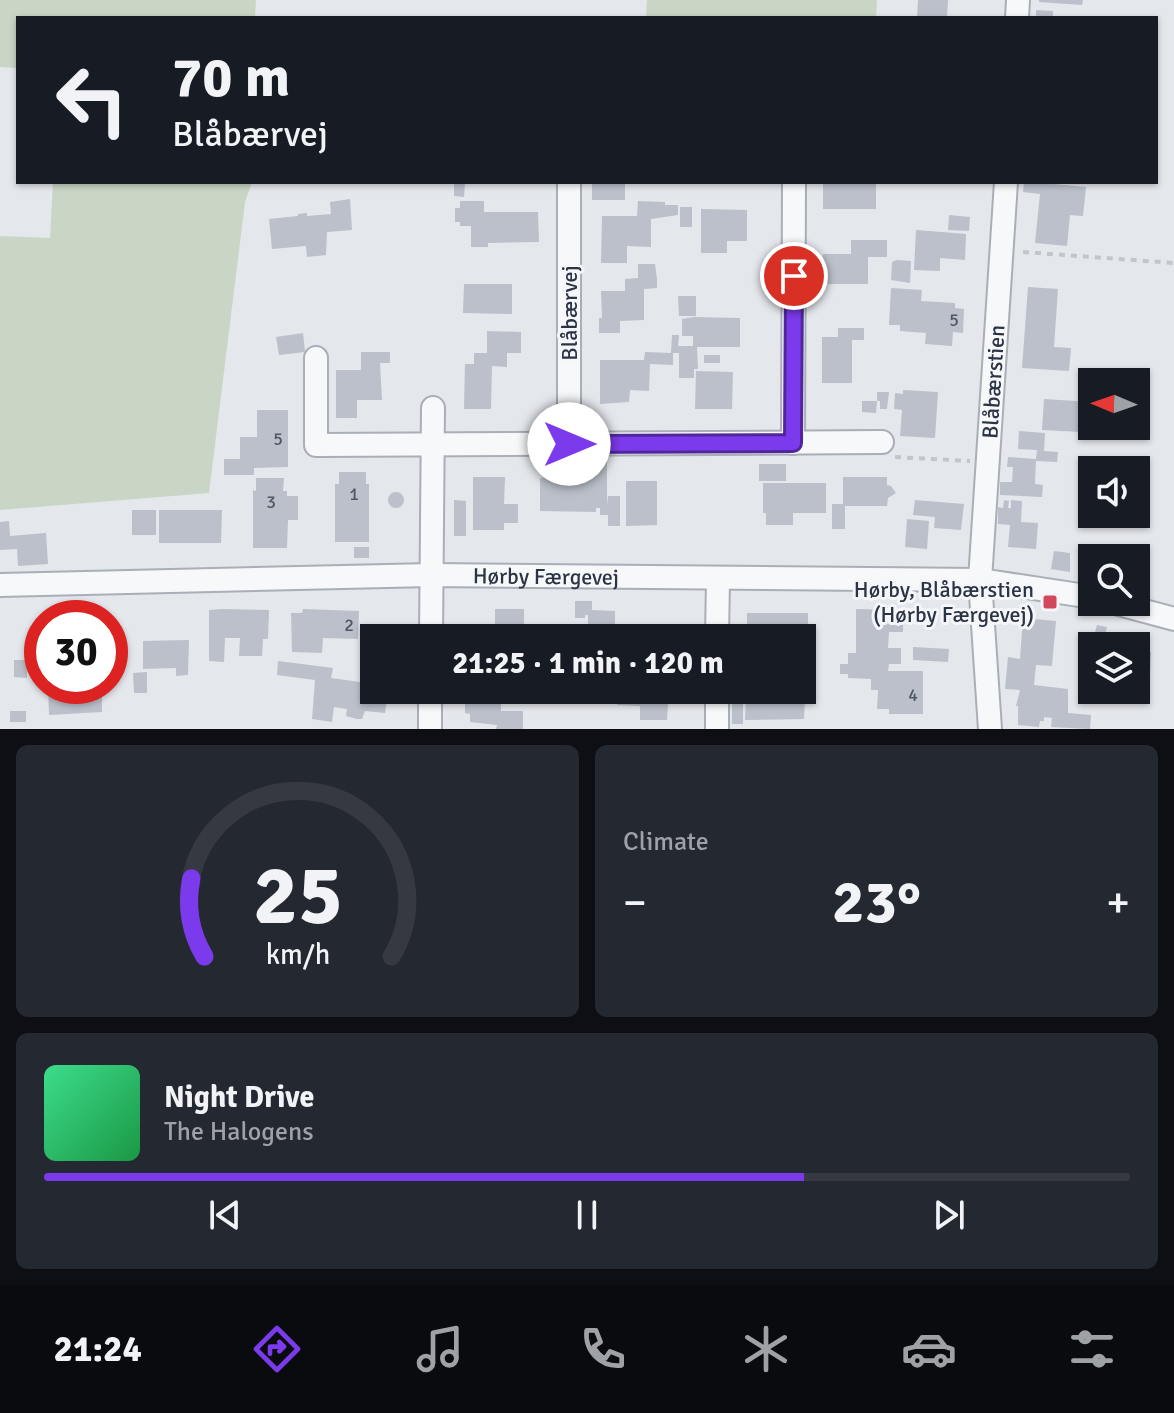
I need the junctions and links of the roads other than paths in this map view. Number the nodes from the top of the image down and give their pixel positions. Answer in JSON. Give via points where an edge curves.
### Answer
{"nodes":[{"id":1,"x":569,"y":184,"type":"edge"},
{"id":2,"x":794,"y":184,"type":"edge"},
{"id":3,"x":1006,"y":184,"type":"edge"},
{"id":4,"x":316,"y":358,"type":"dead end"},
{"id":5,"x":433,"y":408,"type":"dead end"},
{"id":6,"x":882,"y":442,"type":"road end"},
{"id":7,"x":793,"y":443,"type":"junction"},
{"id":8,"x":432,"y":444,"type":"junction"},
{"id":9,"x":569,"y":444,"type":"junction"},
{"id":10,"x":431,"y":575,"type":"junction"},
{"id":11,"x":718,"y":579,"type":"junction"},
{"id":12,"x":980,"y":580,"type":"junction"},
{"id":13,"x":0,"y":585,"type":"edge"},
{"id":14,"x":1078,"y":595,"type":"edge"},
{"id":15,"x":1150,"y":613,"type":"edge"},
{"id":16,"x":1174,"y":619,"type":"edge"},
{"id":17,"x":431,"y":624,"type":"edge"},
{"id":18,"x":717,"y":624,"type":"edge"},
{"id":19,"x":430,"y":704,"type":"edge"},
{"id":20,"x":717,"y":704,"type":"edge"},
{"id":21,"x":430,"y":729,"type":"edge"},
{"id":22,"x":717,"y":729,"type":"edge"},
{"id":23,"x":990,"y":729,"type":"edge"}],
"edges":[{"from":1,"to":9,"type":"street","name":"Blåbærvej"},
{"from":2,"to":7,"type":"street"},
{"from":3,"to":12,"type":"street","name":"Blåbærstien"},
{"from":4,"to":8,"type":"street","via":[[316,445]]},
{"from":5,"to":8,"type":"street"},
{"from":6,"to":7,"type":"street"},
{"from":7,"to":9,"type":"street"},
{"from":8,"to":9,"type":"street"},
{"from":8,"to":10,"type":"street"},
{"from":10,"to":11,"type":"street","name":"Hørby Færgevej"},
{"from":10,"to":13,"type":"street","name":"Hørby Færgevej"},
{"from":10,"to":17,"type":"street"},
{"from":11,"to":12,"type":"street","name":"Hørby Færgevej"},
{"from":11,"to":18,"type":"street"},
{"from":12,"to":14,"type":"street","name":"Hørby Færgevej"},
{"from":12,"to":23,"type":"street","name":"Blåbærstien"},
{"from":15,"to":16,"type":"street"},
{"from":19,"to":21,"type":"street"},
{"from":20,"to":22,"type":"street"}]}
